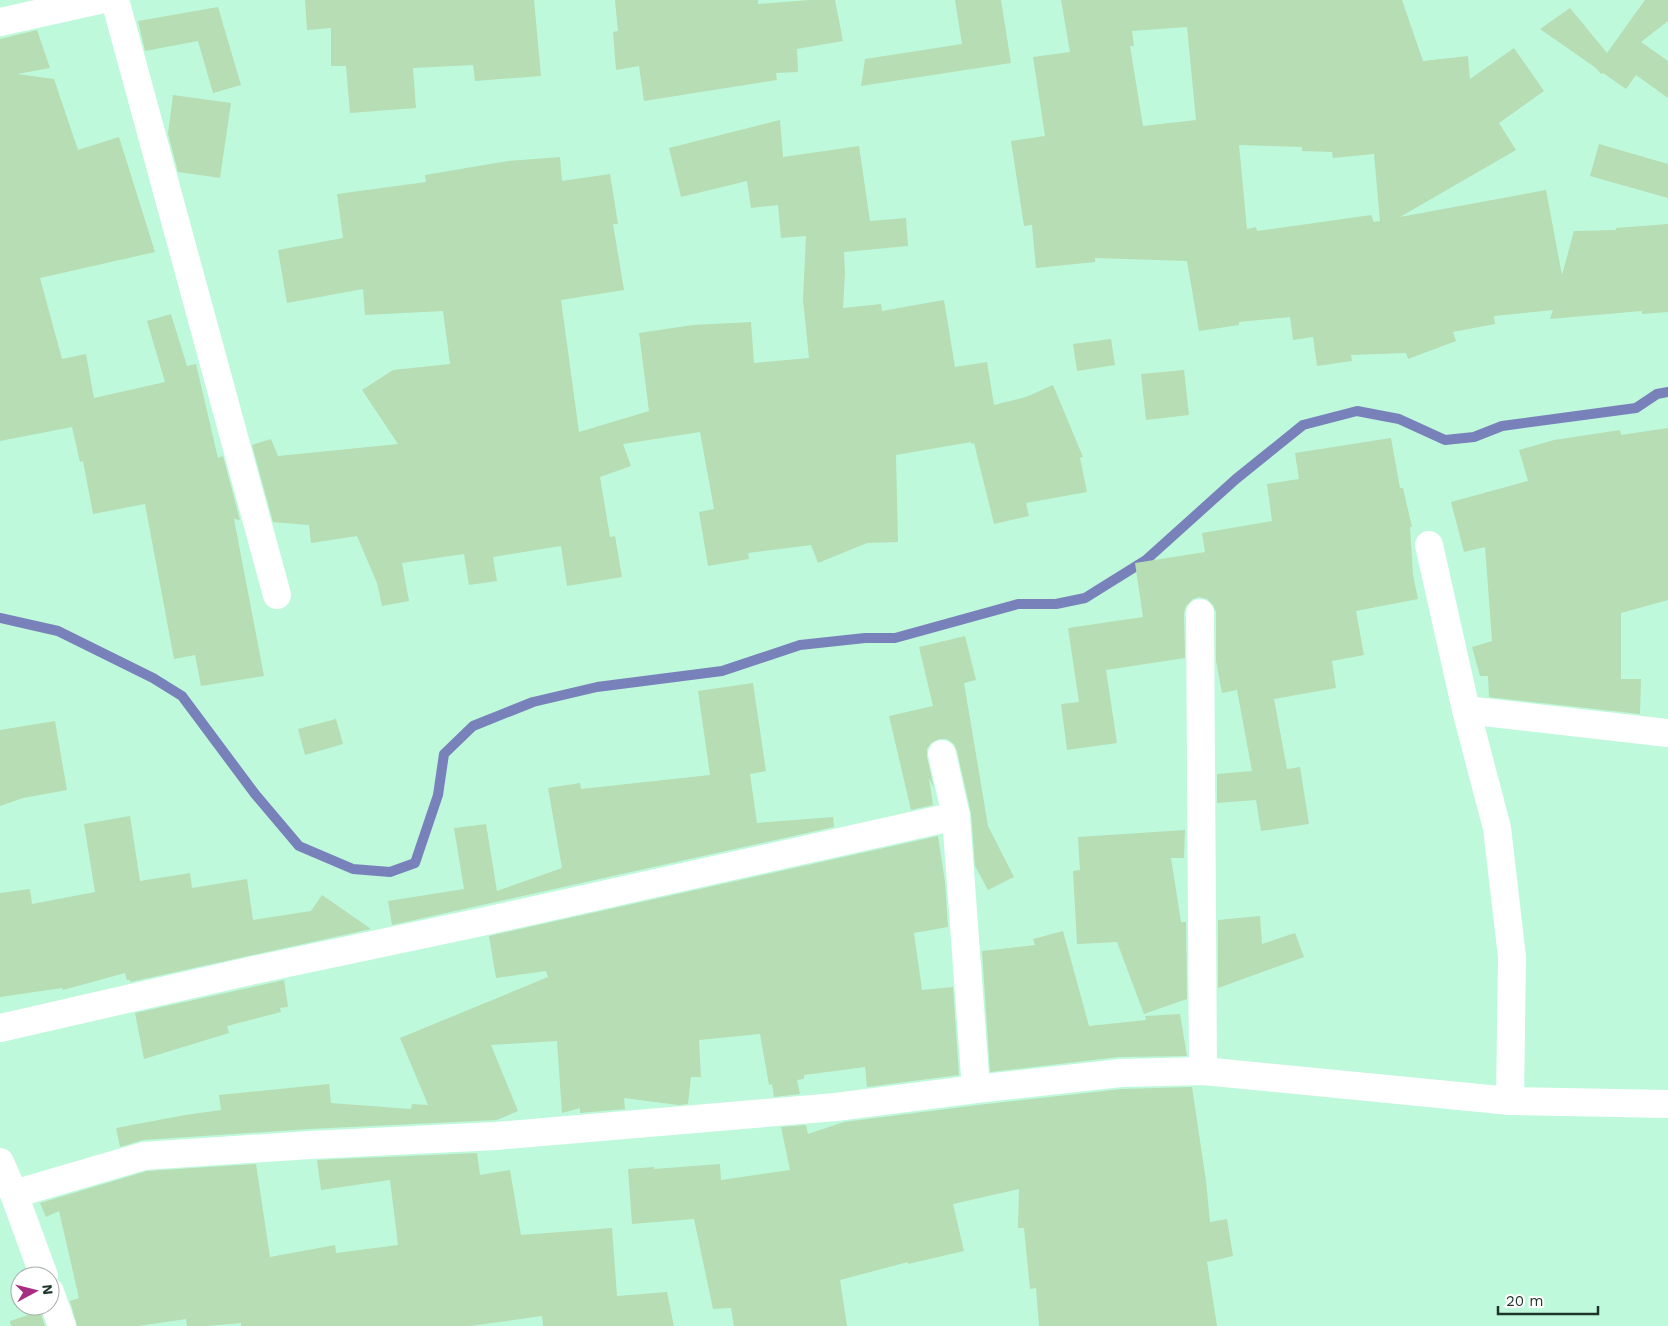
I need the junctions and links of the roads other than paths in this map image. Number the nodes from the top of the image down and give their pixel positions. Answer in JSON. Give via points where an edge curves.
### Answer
{"nodes":[{"id":1,"x":99,"y":0,"type":"edge"},
{"id":2,"x":114,"y":0,"type":"edge"},
{"id":3,"x":0,"y":22,"type":"edge"},
{"id":4,"x":1429,"y":545,"type":"dead end"},
{"id":5,"x":277,"y":595,"type":"dead end"},
{"id":6,"x":1200,"y":613,"type":"dead end"},
{"id":7,"x":1466,"y":710,"type":"junction"},
{"id":8,"x":1668,"y":733,"type":"edge"},
{"id":9,"x":942,"y":754,"type":"dead end"},
{"id":10,"x":956,"y":816,"type":"junction"},
{"id":11,"x":0,"y":1028,"type":"edge"},
{"id":12,"x":1203,"y":1071,"type":"junction"},
{"id":13,"x":976,"y":1089,"type":"junction"},
{"id":14,"x":1510,"y":1101,"type":"junction"},
{"id":15,"x":1667,"y":1108,"type":"edge"},
{"id":16,"x":0,"y":1162,"type":"edge"},
{"id":17,"x":14,"y":1194,"type":"junction"},
{"id":18,"x":40,"y":1266,"type":"edge"}],
"edges":[{"from":1,"to":3,"type":"street"},
{"from":2,"to":5,"type":"street"},
{"from":4,"to":7,"type":"street"},
{"from":6,"to":12,"type":"street"},
{"from":7,"to":8,"type":"street"},
{"from":7,"to":14,"type":"street","via":[[1497,828],[1512,957]]},
{"from":9,"to":10,"type":"street"},
{"from":10,"to":11,"type":"street"},
{"from":10,"to":13,"type":"street"},
{"from":12,"to":13,"type":"street","via":[[1121,1073]]},
{"from":12,"to":14,"type":"street"},
{"from":13,"to":17,"type":"street","via":[[836,1107],[496,1136],[144,1156]]},
{"from":14,"to":15,"type":"street"},
{"from":16,"to":17,"type":"street"},
{"from":17,"to":18,"type":"street"}]}
